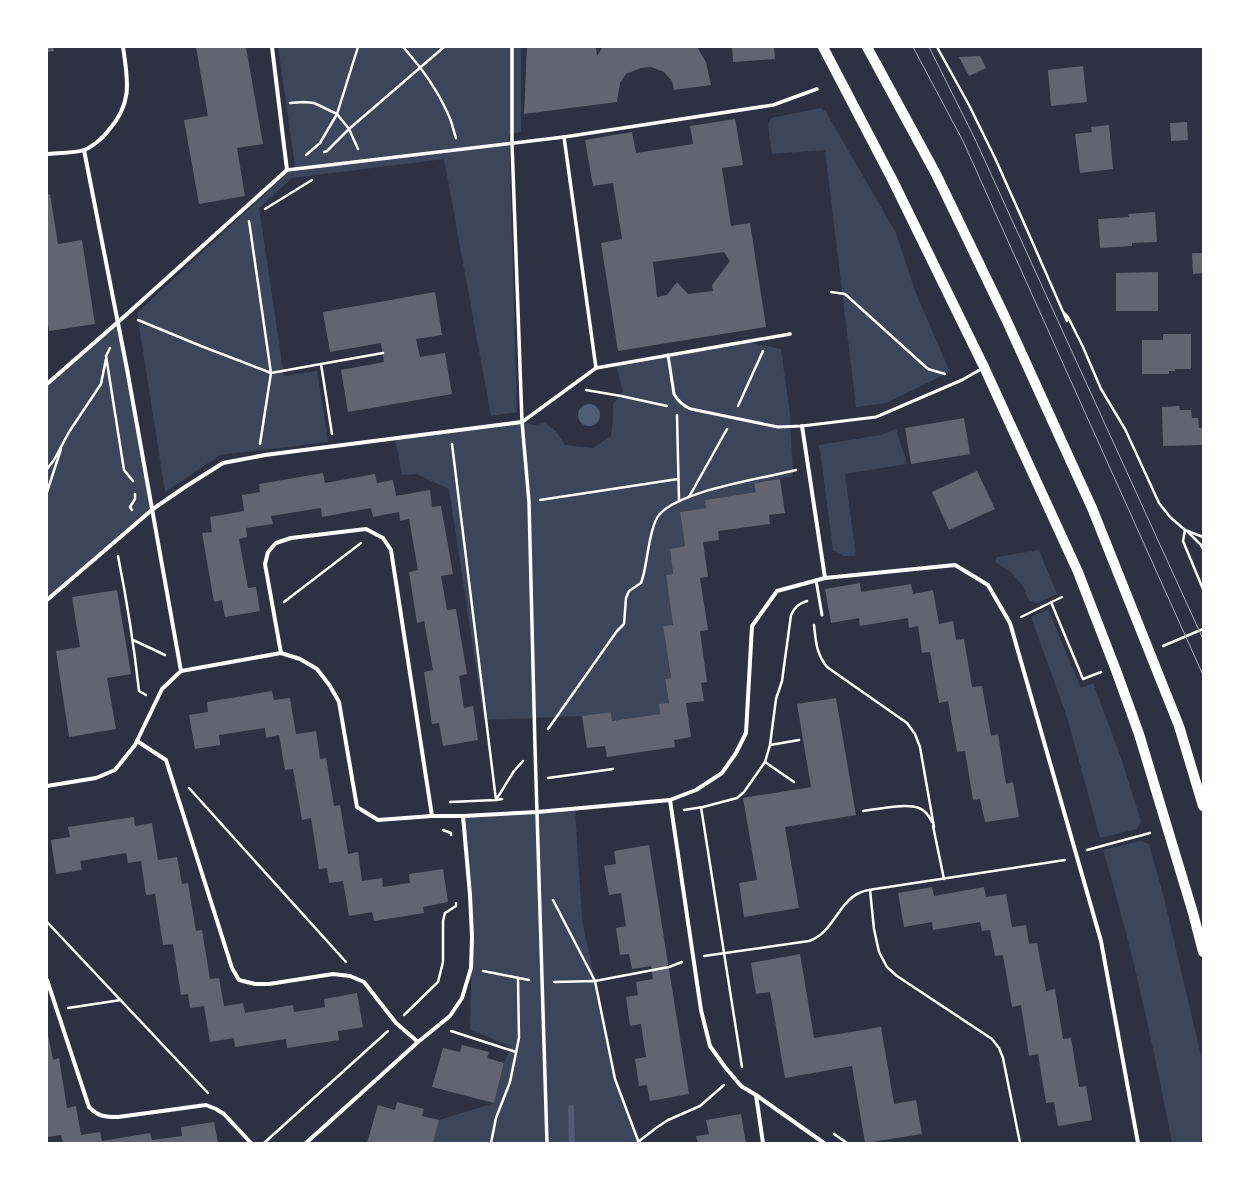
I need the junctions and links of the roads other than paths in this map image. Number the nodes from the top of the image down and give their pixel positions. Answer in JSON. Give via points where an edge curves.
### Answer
{"nodes":[{"id":1,"x":123,"y":47,"type":"edge"},
{"id":2,"x":272,"y":47,"type":"edge"},
{"id":3,"x":512,"y":47,"type":"edge"},
{"id":4,"x":823,"y":47,"type":"edge"},
{"id":5,"x":867,"y":47,"type":"edge"},
{"id":6,"x":818,"y":89,"type":"dead end"},
{"id":7,"x":564,"y":137,"type":"junction"},
{"id":8,"x":512,"y":143,"type":"junction"},
{"id":9,"x":84,"y":150,"type":"junction"},
{"id":10,"x":47,"y":154,"type":"edge"},
{"id":11,"x":287,"y":170,"type":"junction"},
{"id":12,"x":118,"y":322,"type":"junction"},
{"id":13,"x":790,"y":334,"type":"dead end"},
{"id":14,"x":668,"y":356,"type":"junction"},
{"id":15,"x":984,"y":367,"type":"junction"},
{"id":16,"x":596,"y":368,"type":"junction"},
{"id":17,"x":47,"y":384,"type":"edge"},
{"id":18,"x":522,"y":422,"type":"junction"},
{"id":19,"x":802,"y":426,"type":"junction"},
{"id":20,"x":153,"y":509,"type":"junction"},
{"id":21,"x":825,"y":578,"type":"junction"},
{"id":22,"x":816,"y":580,"type":"junction"},
{"id":23,"x":47,"y":600,"type":"edge"},
{"id":24,"x":822,"y":615,"type":"dead end"},
{"id":25,"x":281,"y":653,"type":"junction"},
{"id":26,"x":181,"y":671,"type":"junction"},
{"id":27,"x":137,"y":741,"type":"junction"},
{"id":28,"x":47,"y":786,"type":"edge"},
{"id":29,"x":670,"y":800,"type":"junction"},
{"id":30,"x":1203,"y":806,"type":"edge"},
{"id":31,"x":537,"y":812,"type":"junction"},
{"id":32,"x":432,"y":816,"type":"junction"},
{"id":33,"x":463,"y":816,"type":"junction"},
{"id":34,"x":1203,"y":952,"type":"edge"},
{"id":35,"x":47,"y":980,"type":"edge"},
{"id":36,"x":418,"y":1042,"type":"junction"},
{"id":37,"x":756,"y":1095,"type":"junction"},
{"id":38,"x":251,"y":1143,"type":"edge"},
{"id":39,"x":306,"y":1143,"type":"edge"},
{"id":40,"x":548,"y":1143,"type":"edge"},
{"id":41,"x":763,"y":1143,"type":"edge"},
{"id":42,"x":824,"y":1143,"type":"edge"},
{"id":43,"x":1138,"y":1143,"type":"edge"}],
"edges":[{"from":1,"to":9,"type":"street","via":[[127,78],[126,101],[115,123],[102,138]]},
{"from":2,"to":11,"type":"street"},
{"from":3,"to":8,"type":"street"},
{"from":4,"to":15,"type":"main road","via":[[893,181]]},
{"from":5,"to":30,"type":"main road","via":[[936,174],[1005,317],[1092,508],[1179,726]]},
{"from":6,"to":7,"type":"street","via":[[773,106]]},
{"from":7,"to":8,"type":"street"},
{"from":7,"to":16,"type":"street"},
{"from":8,"to":11,"type":"street"},
{"from":8,"to":18,"type":"street"},
{"from":9,"to":10,"type":"street"},
{"from":9,"to":12,"type":"street"},
{"from":11,"to":12,"type":"street"},
{"from":12,"to":17,"type":"street"},
{"from":12,"to":20,"type":"street"},
{"from":13,"to":14,"type":"street"},
{"from":14,"to":16,"type":"street"},
{"from":14,"to":19,"type":"lane","via":[[674,394],[677,400],[691,409],[778,427]]},
{"from":15,"to":19,"type":"lane","via":[[962,380],[876,417]]},
{"from":15,"to":34,"type":"main road","via":[[1078,572],[1117,673],[1139,734]]},
{"from":16,"to":18,"type":"street"},
{"from":18,"to":20,"type":"street","via":[[223,463]]},
{"from":18,"to":31,"type":"street","via":[[529,502]]},
{"from":19,"to":21,"type":"street"},
{"from":20,"to":23,"type":"street"},
{"from":20,"to":26,"type":"street"},
{"from":21,"to":22,"type":"street"},
{"from":21,"to":43,"type":"street","via":[[955,565],[988,585],[1010,623],[1101,941]]},
{"from":22,"to":24,"type":"lane"},
{"from":22,"to":29,"type":"street","via":[[777,591],[752,626],[746,734],[736,753],[722,773],[696,790]]},
{"from":25,"to":26,"type":"street"},
{"from":25,"to":32,"type":"street","via":[[317,669],[339,702],[358,806],[378,820]]},
{"from":25,"to":32,"type":"street","via":[[265,564],[268,552],[276,543],[291,538],[366,529],[383,538],[391,550]]},
{"from":26,"to":27,"type":"street","via":[[162,689]]},
{"from":27,"to":28,"type":"street","via":[[115,770],[96,778]]},
{"from":27,"to":36,"type":"street","via":[[166,760],[232,968],[239,980],[269,984],[332,974],[350,976],[364,982],[396,1023]]},
{"from":29,"to":31,"type":"street"},
{"from":29,"to":37,"type":"street","via":[[701,1010],[710,1046],[741,1086]]},
{"from":31,"to":33,"type":"street"},
{"from":31,"to":40,"type":"street"},
{"from":32,"to":33,"type":"street"},
{"from":33,"to":36,"type":"street","via":[[470,896],[472,968],[462,998],[450,1016]]},
{"from":35,"to":38,"type":"street","via":[[89,1107],[96,1114],[118,1117],[206,1105],[224,1114]]},
{"from":36,"to":39,"type":"street"},
{"from":37,"to":41,"type":"street"},
{"from":37,"to":42,"type":"street"}]}
